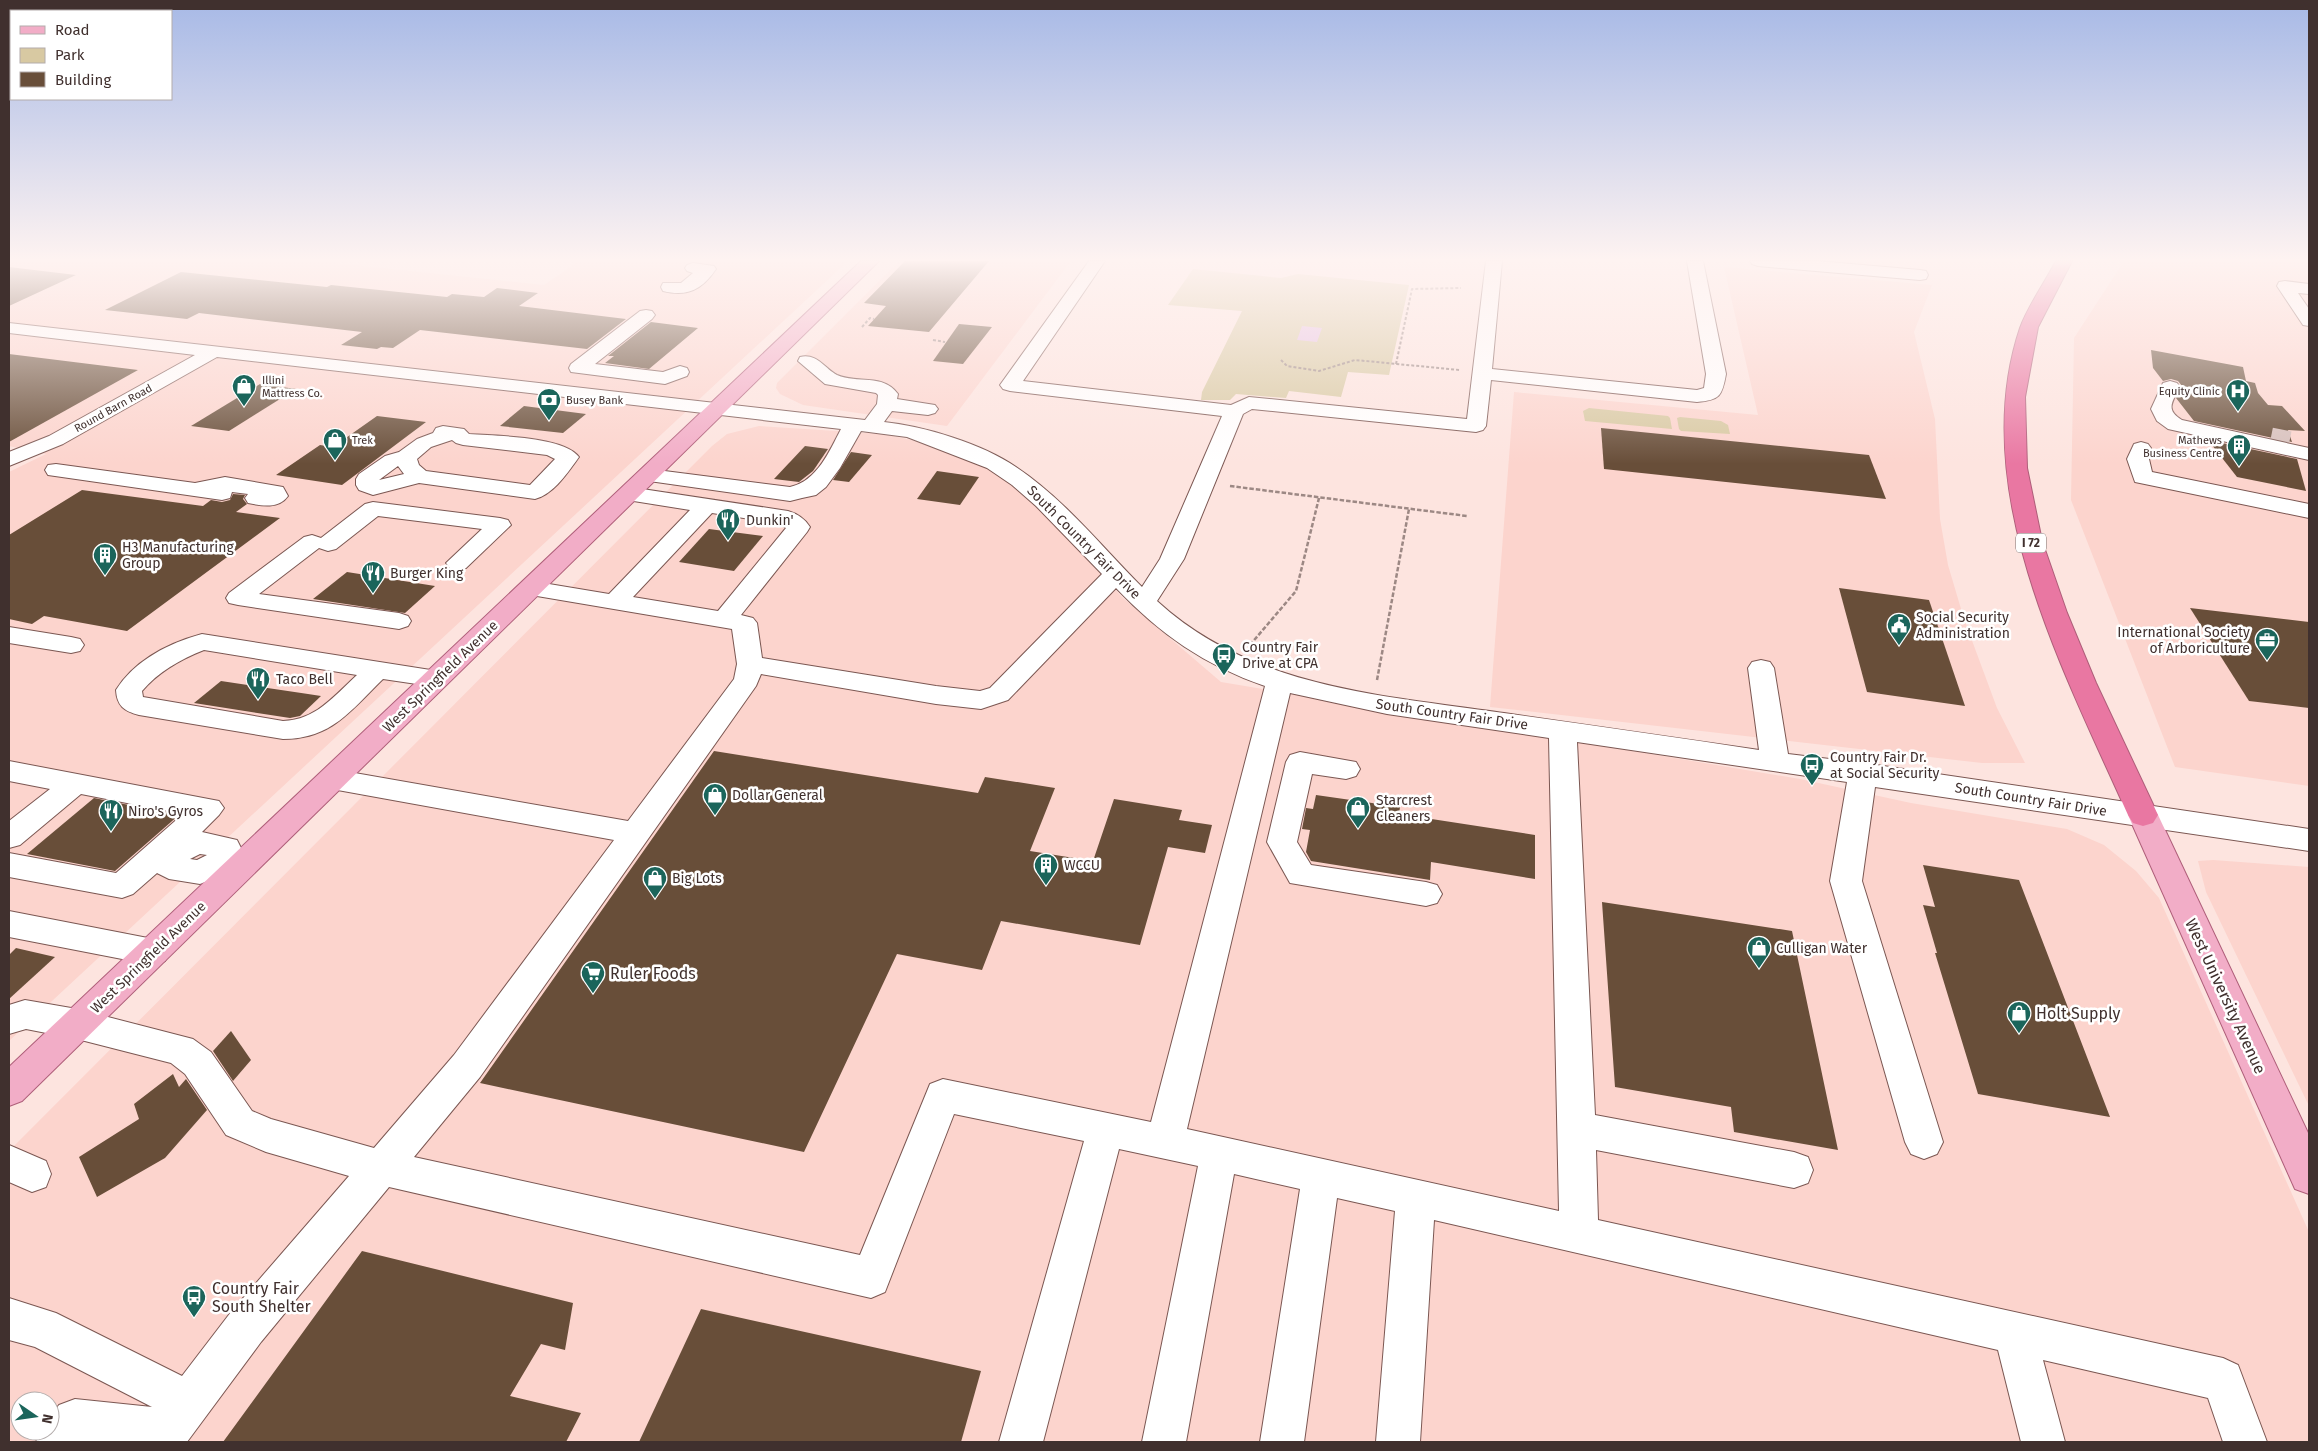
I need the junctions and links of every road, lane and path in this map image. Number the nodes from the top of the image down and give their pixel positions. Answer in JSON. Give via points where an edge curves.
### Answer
{"nodes":[{"id":1,"x":15,"y":329,"type":"edge"},
{"id":2,"x":628,"y":329,"type":"edge"},
{"id":3,"x":801,"y":329,"type":"edge"},
{"id":4,"x":1049,"y":329,"type":"edge"},
{"id":5,"x":1404,"y":329,"type":"edge"},
{"id":6,"x":1487,"y":329,"type":"edge"},
{"id":7,"x":1708,"y":329,"type":"edge"},
{"id":8,"x":2028,"y":329,"type":"edge"},
{"id":9,"x":933,"y":340,"type":"dead end"},
{"id":10,"x":945,"y":342,"type":"dead end"},
{"id":11,"x":215,"y":351,"type":"junction"},
{"id":12,"x":1281,"y":360,"type":"dead end"},
{"id":13,"x":807,"y":361,"type":"dead end"},
{"id":14,"x":1396,"y":364,"type":"junction"},
{"id":15,"x":680,"y":372,"type":"dead end"},
{"id":16,"x":1483,"y":374,"type":"junction"},
{"id":17,"x":2170,"y":387,"type":"dead end"},
{"id":18,"x":886,"y":404,"type":"junction"},
{"id":19,"x":928,"y":409,"type":"dead end"},
{"id":20,"x":718,"y":410,"type":"junction"},
{"id":21,"x":1234,"y":411,"type":"junction"},
{"id":22,"x":863,"y":425,"type":"junction"},
{"id":23,"x":2271,"y":438,"type":"tunnel mouth"},
{"id":24,"x":2242,"y":440,"type":"junction"},
{"id":25,"x":2141,"y":448,"type":"dead end"},
{"id":26,"x":2305,"y":448,"type":"edge"},
{"id":27,"x":406,"y":457,"type":"junction"},
{"id":28,"x":9,"y":460,"type":"edge"},
{"id":29,"x":56,"y":470,"type":"dead end"},
{"id":30,"x":419,"y":477,"type":"junction"},
{"id":31,"x":639,"y":484,"type":"junction"},
{"id":32,"x":1227,"y":486,"type":"dead end"},
{"id":33,"x":187,"y":488,"type":"junction"},
{"id":34,"x":222,"y":493,"type":"dead end"},
{"id":35,"x":256,"y":498,"type":"dead end"},
{"id":36,"x":1319,"y":498,"type":"junction"},
{"id":37,"x":1410,"y":509,"type":"junction"},
{"id":38,"x":701,"y":511,"type":"junction"},
{"id":39,"x":2309,"y":511,"type":"edge"},
{"id":40,"x":1467,"y":516,"type":"dead end"},
{"id":41,"x":458,"y":563,"type":"dead end"},
{"id":42,"x":1116,"y":574,"type":"junction"},
{"id":43,"x":531,"y":588,"type":"junction"},
{"id":44,"x":615,"y":602,"type":"junction"},
{"id":45,"x":1144,"y":603,"type":"junction"},
{"id":46,"x":724,"y":620,"type":"junction"},
{"id":47,"x":399,"y":621,"type":"dead end"},
{"id":48,"x":9,"y":635,"type":"edge"},
{"id":49,"x":71,"y":645,"type":"dead end"},
{"id":50,"x":750,"y":664,"type":"junction"},
{"id":51,"x":1234,"y":664,"type":"junction"},
{"id":52,"x":1760,"y":668,"type":"dead end"},
{"id":53,"x":376,"y":670,"type":"junction"},
{"id":54,"x":437,"y":679,"type":"junction"},
{"id":55,"x":1279,"y":682,"type":"junction"},
{"id":56,"x":1373,"y":703,"type":"junction"},
{"id":57,"x":1563,"y":731,"type":"junction"},
{"id":58,"x":1775,"y":761,"type":"junction"},
{"id":59,"x":1346,"y":769,"type":"dead end"},
{"id":60,"x":9,"y":771,"type":"edge"},
{"id":61,"x":1863,"y":773,"type":"junction"},
{"id":62,"x":332,"y":779,"type":"junction"},
{"id":63,"x":76,"y":783,"type":"junction"},
{"id":64,"x":2143,"y":816,"type":"junction"},
{"id":65,"x":636,"y":833,"type":"junction"},
{"id":66,"x":9,"y":837,"type":"edge"},
{"id":67,"x":2309,"y":840,"type":"edge"},
{"id":68,"x":168,"y":853,"type":"junction"},
{"id":69,"x":9,"y":859,"type":"edge"},
{"id":70,"x":232,"y":864,"type":"junction"},
{"id":71,"x":9,"y":865,"type":"edge"},
{"id":72,"x":115,"y":885,"type":"junction"},
{"id":73,"x":1426,"y":894,"type":"dead end"},
{"id":74,"x":9,"y":924,"type":"edge"},
{"id":75,"x":153,"y":952,"type":"junction"},
{"id":76,"x":9,"y":1020,"type":"edge"},
{"id":77,"x":77,"y":1024,"type":"junction"},
{"id":78,"x":9,"y":1090,"type":"edge"},
{"id":79,"x":1106,"y":1129,"type":"junction"},
{"id":80,"x":1577,"y":1129,"type":"junction"},
{"id":81,"x":1165,"y":1141,"type":"junction"},
{"id":82,"x":1924,"y":1142,"type":"dead end"},
{"id":83,"x":1219,"y":1153,"type":"junction"},
{"id":84,"x":380,"y":1167,"type":"junction"},
{"id":85,"x":1794,"y":1170,"type":"dead end"},
{"id":86,"x":1321,"y":1176,"type":"junction"},
{"id":87,"x":2309,"y":1176,"type":"edge"},
{"id":88,"x":1416,"y":1198,"type":"junction"},
{"id":89,"x":1580,"y":1234,"type":"junction"},
{"id":90,"x":25,"y":1324,"type":"edge"},
{"id":91,"x":2015,"y":1333,"type":"junction"},
{"id":92,"x":173,"y":1425,"type":"edge"},
{"id":93,"x":58,"y":1442,"type":"edge"},
{"id":94,"x":1021,"y":1442,"type":"edge"},
{"id":95,"x":1164,"y":1442,"type":"edge"},
{"id":96,"x":1282,"y":1442,"type":"edge"},
{"id":97,"x":1398,"y":1442,"type":"edge"},
{"id":98,"x":2043,"y":1442,"type":"edge"},
{"id":99,"x":2245,"y":1442,"type":"edge"}],
"edges":[{"from":1,"to":11,"type":"street","name":"South Country Fair Drive"},
{"from":2,"to":15,"type":"street","via":[[578,368],[665,378]]},
{"from":3,"to":20,"type":"main road","name":"West Springfield Avenue"},
{"from":4,"to":21,"type":"street","via":[[1010,385]]},
{"from":5,"to":14,"type":"path"},
{"from":6,"to":16,"type":"street"},
{"from":7,"to":16,"type":"street","via":[[1716,374],[1713,391],[1708,395]]},
{"from":8,"to":64,"type":"highway","number":"I 72","via":[[2017,371],[2013,413],[2015,459],[2031,545],[2054,613]]},
{"from":9,"to":10,"type":"path"},
{"from":11,"to":20,"type":"street","name":"South Country Fair Drive"},
{"from":11,"to":28,"type":"street","name":"Round Barn Road","via":[[56,440]]},
{"from":12,"to":14,"type":"path","via":[[1287,366],[1319,370],[1355,360]]},
{"from":13,"to":18,"type":"street","via":[[832,380],[882,388],[888,394]]},
{"from":14,"to":16,"type":"path"},
{"from":16,"to":21,"type":"street","via":[[1476,426],[1249,403]]},
{"from":17,"to":24,"type":"street","via":[[2161,404],[2166,420],[2190,430]]},
{"from":18,"to":19,"type":"street"},
{"from":18,"to":22,"type":"street"},
{"from":20,"to":22,"type":"street","name":"South Country Fair Drive"},
{"from":20,"to":31,"type":"main road","name":"West Springfield Avenue"},
{"from":21,"to":45,"type":"street","via":[[1172,559]]},
{"from":22,"to":31,"type":"street","via":[[814,487],[805,491],[790,494]]},
{"from":22,"to":42,"type":"street","name":"South Country Fair Drive","via":[[910,432],[998,464],[1056,512]]},
{"from":23,"to":24,"type":"street","via":[[2249,436]]},
{"from":24,"to":26,"type":"street"},
{"from":25,"to":39,"type":"street","via":[[2138,459],[2143,476]]},
{"from":27,"to":30,"type":"street","via":[[409,467]]},
{"from":27,"to":30,"type":"street","via":[[392,460],[367,479],[368,485],[374,488]]},
{"from":27,"to":30,"type":"street","via":[[424,443],[446,433],[457,433],[463,438],[552,449],[568,458],[535,492]]},
{"from":29,"to":33,"type":"street"},
{"from":31,"to":38,"type":"street"},
{"from":31,"to":43,"type":"main road","name":"West Springfield Avenue"},
{"from":32,"to":36,"type":"path"},
{"from":33,"to":34,"type":"street"},
{"from":33,"to":35,"type":"street","via":[[224,484],[275,492],[277,496],[267,500]]},
{"from":36,"to":37,"type":"path"},
{"from":36,"to":51,"type":"path","via":[[1296,590]]},
{"from":37,"to":40,"type":"path"},
{"from":37,"to":56,"type":"path"},
{"from":38,"to":44,"type":"street"},
{"from":38,"to":46,"type":"street","via":[[788,518],[799,527]]},
{"from":41,"to":47,"type":"street","via":[[500,525],[373,509],[238,598]]},
{"from":42,"to":45,"type":"street","name":"South Country Fair Drive"},
{"from":42,"to":50,"type":"street","via":[[999,694],[982,700]]},
{"from":43,"to":44,"type":"street"},
{"from":43,"to":54,"type":"main road","name":"West Springfield Avenue"},
{"from":44,"to":46,"type":"street"},
{"from":45,"to":51,"type":"street","name":"South Country Fair Drive","via":[[1174,629],[1210,653]]},
{"from":46,"to":50,"type":"street","via":[[744,623]]},
{"from":48,"to":49,"type":"street"},
{"from":50,"to":65,"type":"street","via":[[746,680]]},
{"from":51,"to":55,"type":"street","name":"South Country Fair Drive"},
{"from":52,"to":58,"type":"street"},
{"from":53,"to":53,"type":"street","via":[[332,712],[314,725],[297,729],[283,730],[139,706],[130,701],[129,690],[151,667],[178,650],[202,642]]},
{"from":53,"to":54,"type":"street"},
{"from":54,"to":62,"type":"main road","name":"West Springfield Avenue"},
{"from":55,"to":56,"type":"street","name":"South Country Fair Drive"},
{"from":55,"to":81,"type":"street"},
{"from":56,"to":57,"type":"street","name":"South Country Fair Drive"},
{"from":57,"to":58,"type":"street","name":"South Country Fair Drive"},
{"from":57,"to":80,"type":"street"},
{"from":58,"to":61,"type":"street","name":"South Country Fair Drive"},
{"from":59,"to":73,"type":"street","via":[[1300,762],[1282,842],[1301,874]]},
{"from":60,"to":63,"type":"street"},
{"from":61,"to":64,"type":"street","name":"South Country Fair Drive"},
{"from":61,"to":82,"type":"street","via":[[1846,881]]},
{"from":62,"to":65,"type":"street"},
{"from":62,"to":70,"type":"main road","name":"West Springfield Avenue"},
{"from":63,"to":66,"type":"street"},
{"from":63,"to":68,"type":"street","via":[[208,808]]},
{"from":64,"to":67,"type":"street","name":"South Country Fair Drive"},
{"from":64,"to":87,"type":"main road","name":"West University Avenue"},
{"from":65,"to":84,"type":"street","via":[[467,1066]]},
{"from":68,"to":70,"type":"street","via":[[197,842],[226,848]]},
{"from":68,"to":72,"type":"street","via":[[122,886]]},
{"from":69,"to":72,"type":"street","via":[[23,855],[117,874]]},
{"from":70,"to":75,"type":"main road","name":"West Springfield Avenue"},
{"from":71,"to":72,"type":"street"},
{"from":74,"to":75,"type":"street"},
{"from":75,"to":77,"type":"main road","name":"West Springfield Avenue"},
{"from":76,"to":77,"type":"street","via":[[25,1014]]},
{"from":77,"to":78,"type":"main road","name":"West Springfield Avenue"},
{"from":77,"to":84,"type":"street","via":[[181,1050],[198,1063],[239,1123],[266,1136]]},
{"from":79,"to":81,"type":"street"},
{"from":79,"to":84,"type":"street","via":[[943,1096],[871,1278]]},
{"from":79,"to":94,"type":"street"},
{"from":80,"to":85,"type":"street"},
{"from":80,"to":89,"type":"street"},
{"from":81,"to":83,"type":"street"},
{"from":83,"to":86,"type":"street"},
{"from":83,"to":95,"type":"street"},
{"from":84,"to":92,"type":"street","via":[[246,1327]]},
{"from":86,"to":88,"type":"street"},
{"from":86,"to":96,"type":"street"},
{"from":88,"to":89,"type":"street"},
{"from":88,"to":97,"type":"street"},
{"from":89,"to":91,"type":"street"},
{"from":90,"to":92,"type":"street"},
{"from":91,"to":98,"type":"street"},
{"from":91,"to":99,"type":"street","via":[[2223,1380]]},
{"from":92,"to":93,"type":"street","via":[[74,1421]]}]}
